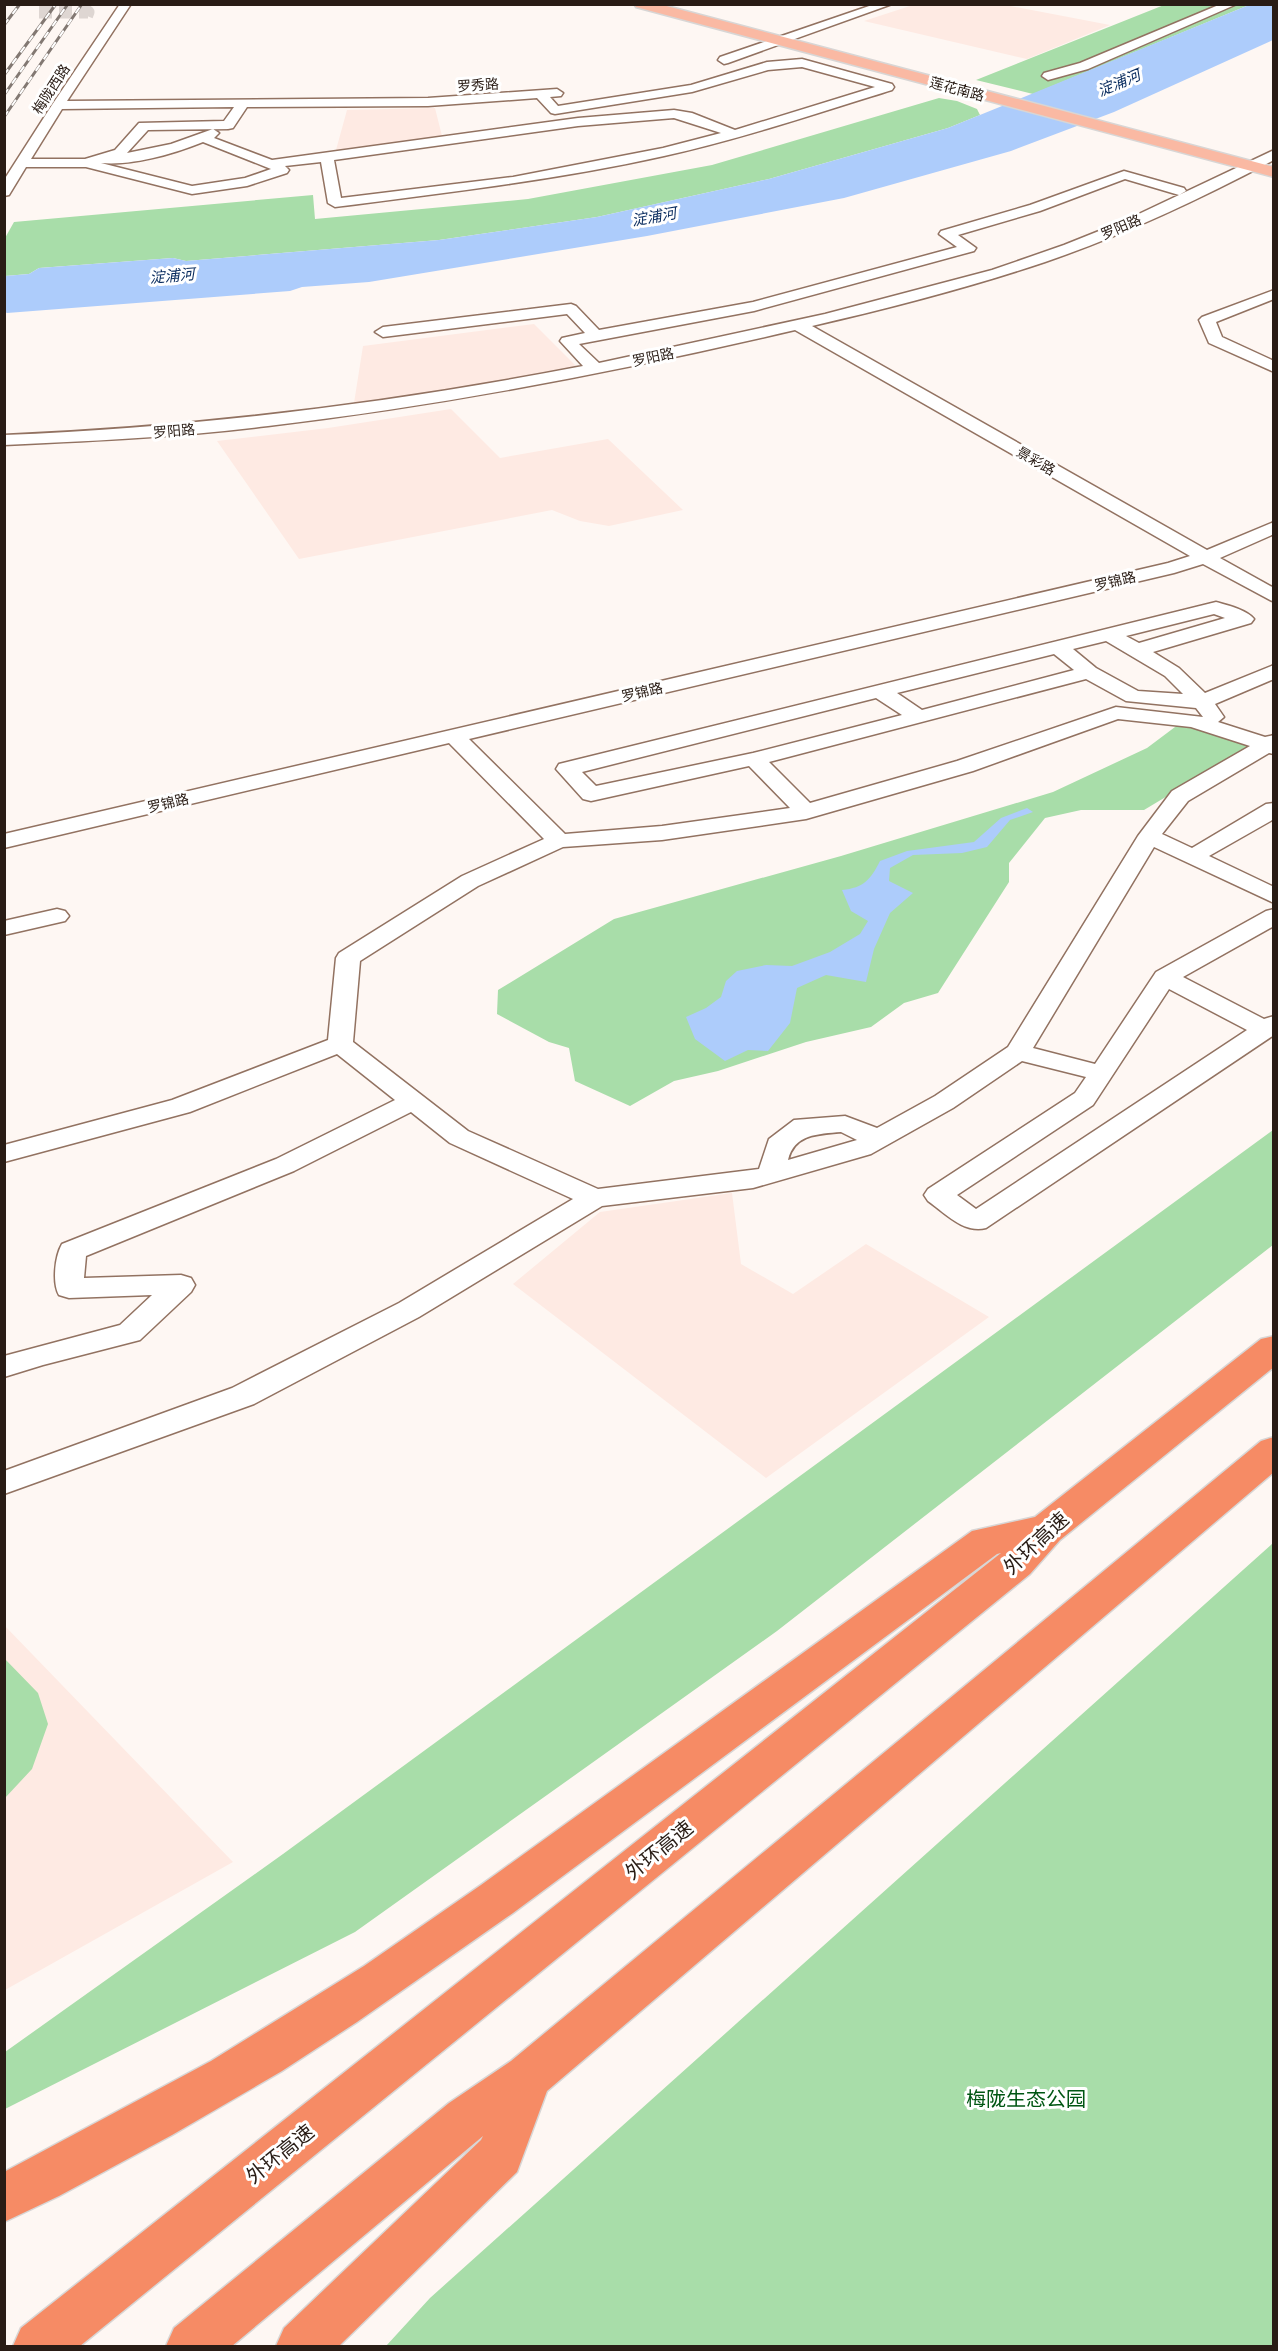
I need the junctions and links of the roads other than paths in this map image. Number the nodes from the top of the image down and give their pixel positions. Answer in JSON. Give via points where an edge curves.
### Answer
{"nodes":[{"id":1,"x":118,"y":4,"type":"edge"},
{"id":2,"x":126,"y":4,"type":"edge"},
{"id":3,"x":641,"y":4,"type":"edge"},
{"id":4,"x":665,"y":4,"type":"edge"},
{"id":5,"x":887,"y":4,"type":"edge"},
{"id":6,"x":1232,"y":4,"type":"edge"},
{"id":7,"x":785,"y":40,"type":"junction"},
{"id":8,"x":708,"y":65,"type":"dead end"},
{"id":9,"x":1048,"y":76,"type":"dead end"},
{"id":10,"x":576,"y":91,"type":"dead end"},
{"id":11,"x":541,"y":94,"type":"junction"},
{"id":12,"x":243,"y":104,"type":"junction"},
{"id":13,"x":58,"y":105,"type":"junction"},
{"id":14,"x":555,"y":110,"type":"junction"},
{"id":15,"x":504,"y":117,"type":"dead end"},
{"id":16,"x":579,"y":122,"type":"junction"},
{"id":17,"x":1099,"y":123,"type":"junction"},
{"id":18,"x":228,"y":125,"type":"junction"},
{"id":19,"x":557,"y":125,"type":"junction"},
{"id":20,"x":517,"y":131,"type":"junction"},
{"id":21,"x":734,"y":134,"type":"junction"},
{"id":22,"x":203,"y":138,"type":"junction"},
{"id":23,"x":327,"y":156,"type":"junction"},
{"id":24,"x":1264,"y":161,"type":"edge"},
{"id":25,"x":22,"y":163,"type":"junction"},
{"id":26,"x":86,"y":163,"type":"junction"},
{"id":27,"x":271,"y":164,"type":"junction"},
{"id":28,"x":1274,"y":172,"type":"edge"},
{"id":29,"x":1179,"y":191,"type":"dead end"},
{"id":30,"x":4,"y":192,"type":"edge"},
{"id":31,"x":1274,"y":294,"type":"edge"},
{"id":32,"x":798,"y":325,"type":"junction"},
{"id":33,"x":383,"y":332,"type":"dead end"},
{"id":34,"x":596,"y":335,"type":"junction"},
{"id":35,"x":1274,"y":367,"type":"edge"},
{"id":36,"x":595,"y":369,"type":"junction"},
{"id":37,"x":4,"y":440,"type":"edge"},
{"id":38,"x":1274,"y":527,"type":"edge"},
{"id":39,"x":1205,"y":557,"type":"junction"},
{"id":40,"x":1274,"y":596,"type":"edge"},
{"id":41,"x":1108,"y":634,"type":"junction"},
{"id":42,"x":1058,"y":647,"type":"junction"},
{"id":43,"x":1137,"y":650,"type":"junction"},
{"id":44,"x":1274,"y":671,"type":"edge"},
{"id":45,"x":1089,"y":672,"type":"junction"},
{"id":46,"x":879,"y":691,"type":"junction"},
{"id":47,"x":1202,"y":702,"type":"junction"},
{"id":48,"x":919,"y":717,"type":"junction"},
{"id":49,"x":1223,"y":730,"type":"junction"},
{"id":50,"x":454,"y":736,"type":"junction"},
{"id":51,"x":1271,"y":744,"type":"edge"},
{"id":52,"x":753,"y":759,"type":"junction"},
{"id":53,"x":1274,"y":809,"type":"edge"},
{"id":54,"x":806,"y":812,"type":"junction"},
{"id":55,"x":1149,"y":836,"type":"junction"},
{"id":56,"x":4,"y":841,"type":"edge"},
{"id":57,"x":559,"y":841,"type":"junction"},
{"id":58,"x":1192,"y":857,"type":"junction"},
{"id":59,"x":1274,"y":896,"type":"edge"},
{"id":60,"x":57,"y":916,"type":"dead end"},
{"id":61,"x":1274,"y":916,"type":"edge"},
{"id":62,"x":4,"y":928,"type":"edge"},
{"id":63,"x":1164,"y":977,"type":"junction"},
{"id":64,"x":1269,"y":1026,"type":"edge"},
{"id":65,"x":340,"y":1044,"type":"junction"},
{"id":66,"x":1018,"y":1052,"type":"junction"},
{"id":67,"x":1101,"y":1074,"type":"junction"},
{"id":68,"x":413,"y":1101,"type":"junction"},
{"id":69,"x":878,"y":1139,"type":"junction"},
{"id":70,"x":4,"y":1154,"type":"edge"},
{"id":71,"x":771,"y":1173,"type":"junction"},
{"id":72,"x":595,"y":1198,"type":"junction"},
{"id":73,"x":1274,"y":1348,"type":"edge"},
{"id":74,"x":4,"y":1367,"type":"edge"},
{"id":75,"x":1274,"y":1451,"type":"edge"},
{"id":76,"x":4,"y":1484,"type":"edge"},
{"id":77,"x":1046,"y":1530,"type":"junction"},
{"id":78,"x":528,"y":2077,"type":"junction"},
{"id":79,"x":4,"y":2198,"type":"edge"},
{"id":80,"x":39,"y":2346,"type":"edge"},
{"id":81,"x":192,"y":2346,"type":"edge"},
{"id":82,"x":302,"y":2346,"type":"edge"}],
"edges":[{"from":1,"to":13,"type":"street","via":[[57,94]]},
{"from":2,"to":13,"type":"street","name":"梅陇西路"},
{"from":3,"to":7,"type":"main road","name":"莲花南路"},
{"from":4,"to":7,"type":"main road","name":"莲花南路"},
{"from":5,"to":7,"type":"street"},
{"from":6,"to":9,"type":"street","via":[[1084,66]]},
{"from":7,"to":8,"type":"street"},
{"from":7,"to":17,"type":"main road","name":"莲花南路","via":[[1001,101]]},
{"from":7,"to":17,"type":"main road","name":"莲花南路","via":[[1017,97]]},
{"from":10,"to":11,"type":"street","name":"罗秀路"},
{"from":11,"to":12,"type":"street","name":"罗秀路","via":[[428,102]]},
{"from":11,"to":14,"type":"street"},
{"from":12,"to":13,"type":"street","name":"罗秀路"},
{"from":12,"to":18,"type":"street"},
{"from":13,"to":25,"type":"street","name":"梅陇西路"},
{"from":14,"to":16,"type":"street","via":[[568,113]]},
{"from":14,"to":19,"type":"street","via":[[551,116]]},
{"from":14,"to":21,"type":"street","via":[[692,88],[767,66],[802,63],[888,87]]},
{"from":15,"to":20,"type":"street"},
{"from":16,"to":19,"type":"street"},
{"from":16,"to":21,"type":"street","via":[[674,114]]},
{"from":17,"to":24,"type":"main road","name":"莲花南路"},
{"from":18,"to":22,"type":"street"},
{"from":18,"to":26,"type":"street","via":[[144,126],[120,153]]},
{"from":19,"to":20,"type":"street"},
{"from":20,"to":23,"type":"street"},
{"from":21,"to":23,"type":"street","via":[[664,152],[513,181],[335,203]]},
{"from":22,"to":26,"type":"street"},
{"from":22,"to":27,"type":"street"},
{"from":23,"to":27,"type":"street"},
{"from":24,"to":28,"type":"main road","name":"莲花南路"},
{"from":24,"to":32,"type":"street","name":"罗阳路","via":[[1156,213],[1040,259]]},
{"from":25,"to":26,"type":"street"},
{"from":25,"to":30,"type":"street","name":"梅陇西路"},
{"from":26,"to":27,"type":"street","via":[[192,190],[247,182],[282,171]]},
{"from":29,"to":34,"type":"street","via":[[1124,175],[1035,208],[946,234],[969,249],[754,306]]},
{"from":31,"to":35,"type":"street","via":[[1207,320],[1215,340]]},
{"from":32,"to":36,"type":"street","name":"罗阳路"},
{"from":32,"to":39,"type":"street","name":"景彩路"},
{"from":33,"to":34,"type":"street","via":[[571,309]]},
{"from":34,"to":36,"type":"street","via":[[568,340]]},
{"from":36,"to":37,"type":"street","name":"罗阳路","via":[[402,404],[284,420],[165,432]]},
{"from":38,"to":39,"type":"street","name":"罗锦路"},
{"from":39,"to":40,"type":"street","name":"景彩路"},
{"from":39,"to":50,"type":"street","name":"罗锦路"},
{"from":41,"to":42,"type":"street"},
{"from":41,"to":43,"type":"street"},
{"from":41,"to":43,"type":"street","via":[[1216,608],[1244,619]]},
{"from":42,"to":45,"type":"street"},
{"from":42,"to":46,"type":"street"},
{"from":43,"to":47,"type":"street","via":[[1172,672]]},
{"from":44,"to":47,"type":"street"},
{"from":45,"to":47,"type":"street","via":[[1132,697]]},
{"from":45,"to":48,"type":"street"},
{"from":46,"to":48,"type":"street"},
{"from":46,"to":52,"type":"street","via":[[567,769],[591,794]]},
{"from":47,"to":49,"type":"street"},
{"from":48,"to":52,"type":"street"},
{"from":49,"to":51,"type":"street"},
{"from":49,"to":54,"type":"street","via":[[1194,721],[1116,713],[965,766]]},
{"from":50,"to":56,"type":"street","name":"罗锦路"},
{"from":50,"to":57,"type":"street"},
{"from":51,"to":55,"type":"street","via":[[1180,796]]},
{"from":52,"to":54,"type":"street"},
{"from":53,"to":58,"type":"street"},
{"from":54,"to":57,"type":"street","via":[[662,833]]},
{"from":55,"to":58,"type":"street"},
{"from":55,"to":66,"type":"street"},
{"from":57,"to":65,"type":"street","via":[[470,881],[348,958]]},
{"from":58,"to":59,"type":"street"},
{"from":60,"to":62,"type":"street"},
{"from":61,"to":63,"type":"street"},
{"from":63,"to":64,"type":"street"},
{"from":63,"to":67,"type":"street"},
{"from":64,"to":67,"type":"street","via":[[976,1222],[938,1195],[1084,1099]]},
{"from":65,"to":68,"type":"street"},
{"from":65,"to":70,"type":"street","via":[[181,1106]]},
{"from":66,"to":67,"type":"street"},
{"from":66,"to":69,"type":"street","via":[[945,1102]]},
{"from":68,"to":72,"type":"street","via":[[459,1137]]},
{"from":68,"to":74,"type":"street","via":[[285,1165],[72,1251],[69,1288],[181,1285],[130,1333]]},
{"from":69,"to":71,"type":"street","via":[[862,1148]]},
{"from":69,"to":71,"type":"street","via":[[845,1124],[803,1126],[778,1144]]},
{"from":71,"to":72,"type":"street","via":[[753,1179]]},
{"from":72,"to":76,"type":"street","via":[[409,1310],[243,1396]]},
{"from":73,"to":77,"type":"highway","name":"外环高速"},
{"from":75,"to":78,"type":"highway"},
{"from":77,"to":79,"type":"highway","via":[[986,1541],[396,1971],[222,2081]]},
{"from":77,"to":80,"type":"highway","name":"外环高速","via":[[1016,1563]]},
{"from":78,"to":81,"type":"highway","via":[[466,2119]]},
{"from":78,"to":82,"type":"highway","via":[[500,2155]]}]}
